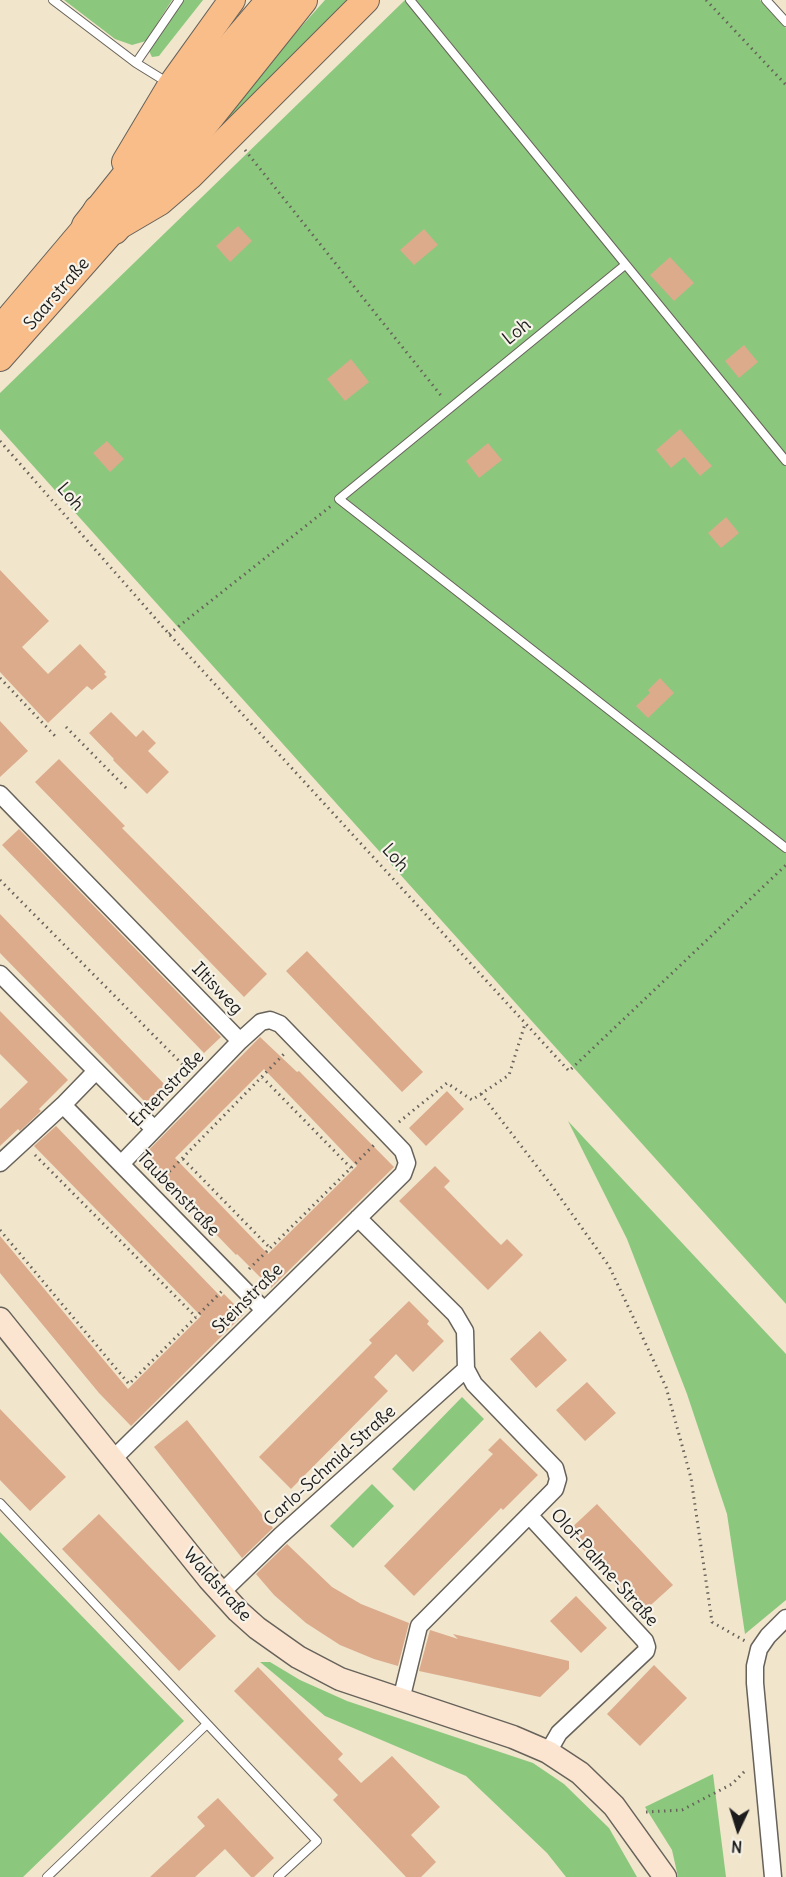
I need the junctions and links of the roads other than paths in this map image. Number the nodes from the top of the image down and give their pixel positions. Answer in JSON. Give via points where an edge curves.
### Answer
{"nodes":[{"id":1,"x":54,"y":0,"type":"edge"},
{"id":2,"x":178,"y":0,"type":"edge"},
{"id":3,"x":232,"y":0,"type":"edge"},
{"id":4,"x":272,"y":0,"type":"edge"},
{"id":5,"x":302,"y":0,"type":"edge"},
{"id":6,"x":366,"y":0,"type":"edge"},
{"id":7,"x":410,"y":0,"type":"edge"},
{"id":8,"x":766,"y":0,"type":"edge"},
{"id":9,"x":786,"y":22,"type":"edge"},
{"id":10,"x":136,"y":63,"type":"junction"},
{"id":11,"x":171,"y":85,"type":"junction"},
{"id":12,"x":100,"y":228,"type":"junction"},
{"id":13,"x":624,"y":265,"type":"junction"},
{"id":14,"x":0,"y":329,"type":"edge"},
{"id":15,"x":0,"y":358,"type":"edge"},
{"id":16,"x":786,"y":461,"type":"edge"},
{"id":17,"x":0,"y":794,"type":"edge"},
{"id":18,"x":786,"y":848,"type":"edge"},
{"id":19,"x":0,"y":974,"type":"edge"},
{"id":20,"x":240,"y":1041,"type":"junction"},
{"id":21,"x":96,"y":1071,"type":"junction"},
{"id":22,"x":63,"y":1106,"type":"junction"},
{"id":23,"x":154,"y":1129,"type":"junction"},
{"id":24,"x":0,"y":1163,"type":"edge"},
{"id":25,"x":407,"y":1163,"type":"joint"},
{"id":26,"x":121,"y":1164,"type":"junction"},
{"id":27,"x":358,"y":1218,"type":"junction"},
{"id":28,"x":264,"y":1310,"type":"junction"},
{"id":29,"x":0,"y":1319,"type":"edge"},
{"id":30,"x":466,"y":1369,"type":"junction"},
{"id":31,"x":112,"y":1460,"type":"junction"},
{"id":32,"x":0,"y":1503,"type":"edge"},
{"id":33,"x":529,"y":1515,"type":"junction"},
{"id":34,"x":221,"y":1593,"type":"junction"},
{"id":35,"x":786,"y":1618,"type":"edge"},
{"id":36,"x":401,"y":1700,"type":"junction"},
{"id":37,"x":207,"y":1724,"type":"junction"},
{"id":38,"x":548,"y":1752,"type":"junction"},
{"id":39,"x":628,"y":1826,"type":"junction"},
{"id":40,"x":47,"y":1877,"type":"edge"},
{"id":41,"x":278,"y":1877,"type":"edge"},
{"id":42,"x":647,"y":1877,"type":"edge"},
{"id":43,"x":665,"y":1877,"type":"edge"},
{"id":44,"x":773,"y":1877,"type":"edge"}],
"edges":[{"from":1,"to":10,"type":"lane"},
{"from":2,"to":10,"type":"lane"},
{"from":3,"to":11,"type":"main road"},
{"from":4,"to":12,"type":"highway"},
{"from":5,"to":12,"type":"highway","via":[[191,139]]},
{"from":6,"to":12,"type":"main road","via":[[160,202]]},
{"from":7,"to":13,"type":"lane"},
{"from":8,"to":9,"type":"lane"},
{"from":10,"to":11,"type":"lane"},
{"from":11,"to":12,"type":"main road"},
{"from":12,"to":14,"type":"main road","name":"Saarstraße"},
{"from":12,"to":15,"type":"main road","name":"Saarstraße"},
{"from":13,"to":16,"type":"lane"},
{"from":13,"to":18,"type":"lane","name":"Loh","via":[[339,499]]},
{"from":17,"to":20,"type":"street","name":"Iltisweg"},
{"from":19,"to":21,"type":"street","name":"Taubenstraße"},
{"from":20,"to":23,"type":"street","name":"Entenstraße"},
{"from":20,"to":25,"type":"street","name":"Iltisweg","via":[[261,1022],[280,1024],[403,1151]]},
{"from":21,"to":22,"type":"street"},
{"from":21,"to":23,"type":"street","name":"Taubenstraße"},
{"from":22,"to":24,"type":"street"},
{"from":22,"to":26,"type":"street","name":"Taubenstraße"},
{"from":23,"to":26,"type":"street","name":"Entenstraße"},
{"from":25,"to":27,"type":"street","name":"Steinstraße","via":[[403,1174]]},
{"from":26,"to":28,"type":"street","name":"Taubenstraße"},
{"from":27,"to":28,"type":"street","name":"Steinstraße"},
{"from":27,"to":30,"type":"street","via":[[455,1314],[465,1331]]},
{"from":28,"to":31,"type":"street","name":"Steinstraße"},
{"from":29,"to":31,"type":"street","name":"Waldstraße"},
{"from":30,"to":33,"type":"street","via":[[474,1384],[555,1468],[555,1489]]},
{"from":30,"to":34,"type":"street","name":"Carlo-Schmid-Straße"},
{"from":31,"to":34,"type":"street","name":"Waldstraße"},
{"from":32,"to":37,"type":"lane"},
{"from":33,"to":36,"type":"street","via":[[419,1626]]},
{"from":33,"to":38,"type":"street","name":"Olof-Palme-Straße","via":[[647,1647],[559,1733]]},
{"from":34,"to":36,"type":"street","name":"Waldstraße","via":[[257,1628],[298,1657],[340,1679]]},
{"from":35,"to":44,"type":"street","via":[[759,1649],[755,1666]]},
{"from":36,"to":38,"type":"street","name":"Waldstraße"},
{"from":37,"to":40,"type":"lane"},
{"from":37,"to":41,"type":"lane","via":[[317,1841]]},
{"from":38,"to":39,"type":"street","name":"Waldstraße","via":[[598,1789]]},
{"from":39,"to":42,"type":"street","name":"Waldstraße"},
{"from":39,"to":43,"type":"street","name":"Waldstraße"}]}
